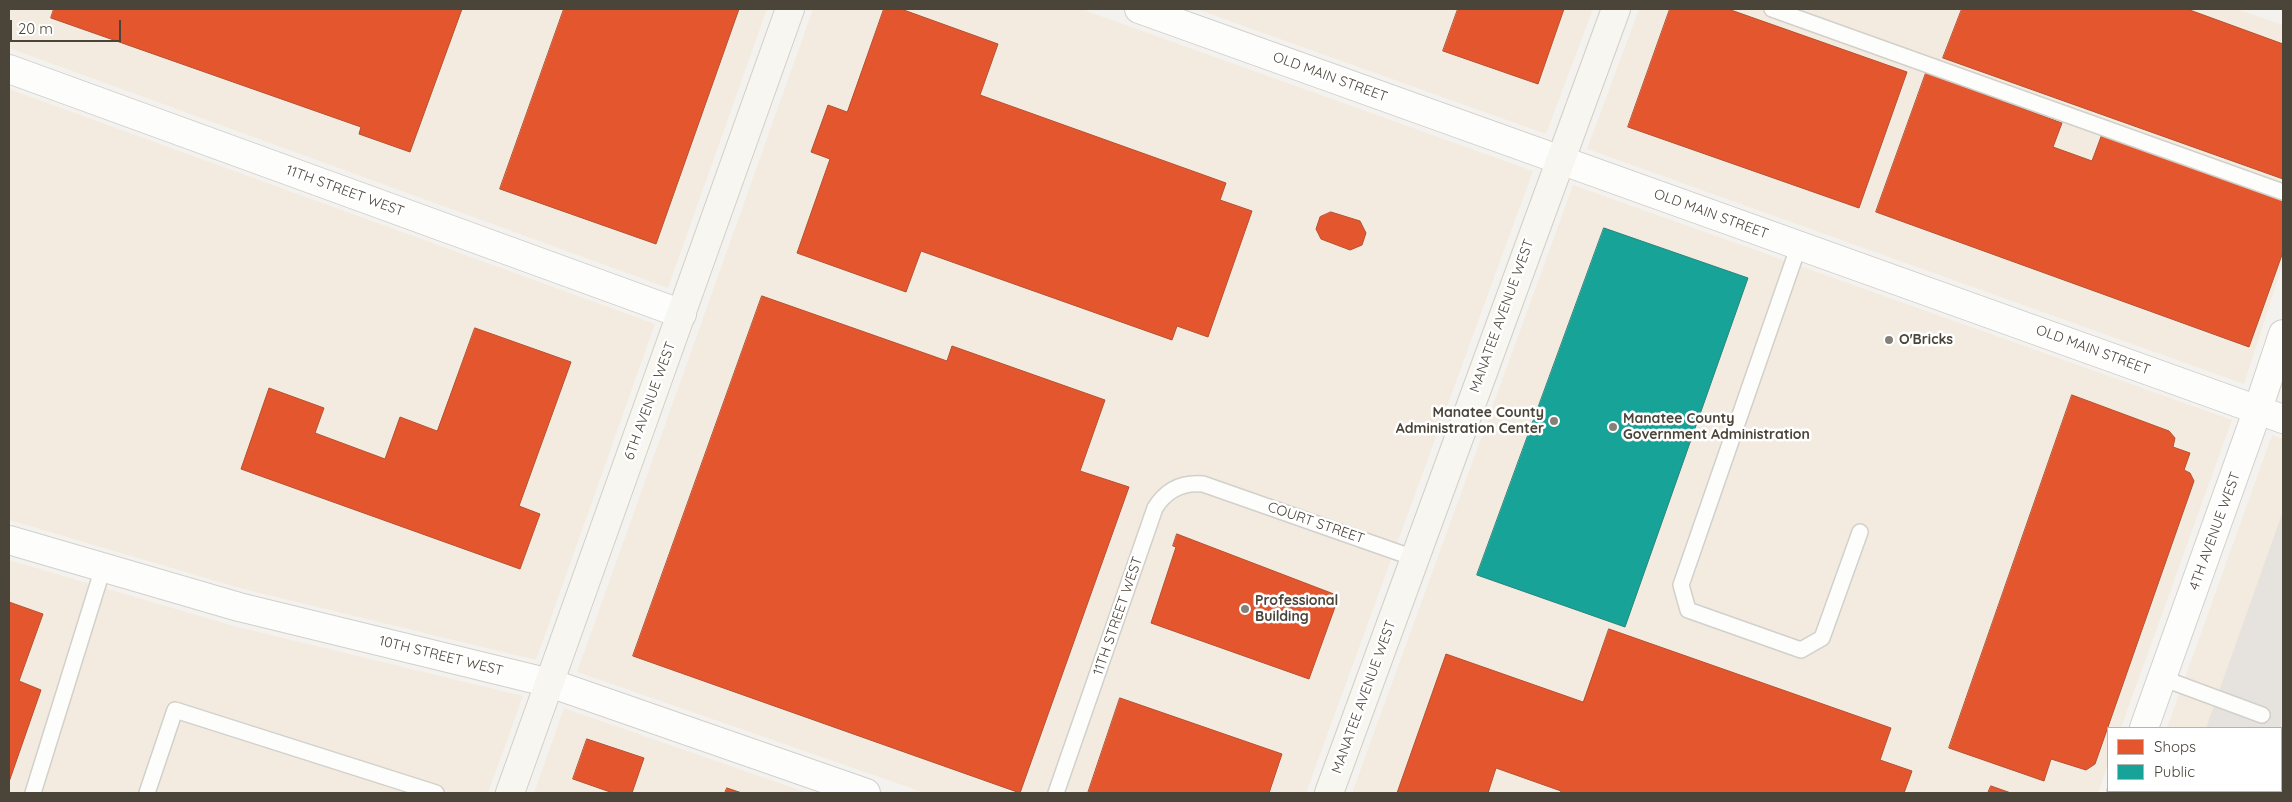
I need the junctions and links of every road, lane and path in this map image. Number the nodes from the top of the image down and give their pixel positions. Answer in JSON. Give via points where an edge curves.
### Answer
{"nodes":[{"id":1,"x":790,"y":9,"type":"edge"},
{"id":2,"x":1139,"y":9,"type":"edge"},
{"id":3,"x":1616,"y":9,"type":"edge"},
{"id":4,"x":1772,"y":9,"type":"edge"},
{"id":5,"x":9,"y":69,"type":"edge"},
{"id":6,"x":1560,"y":160,"type":"junction"},
{"id":7,"x":2283,"y":192,"type":"edge"},
{"id":8,"x":1799,"y":245,"type":"junction"},
{"id":9,"x":682,"y":314,"type":"junction"},
{"id":10,"x":2283,"y":334,"type":"edge"},
{"id":11,"x":2271,"y":414,"type":"edge"},
{"id":12,"x":1219,"y":489,"type":"joint"},
{"id":13,"x":1860,"y":532,"type":"dead end"},
{"id":14,"x":9,"y":540,"type":"edge"},
{"id":15,"x":1414,"y":558,"type":"junction"},
{"id":16,"x":104,"y":568,"type":"junction"},
{"id":17,"x":2162,"y":678,"type":"junction"},
{"id":18,"x":550,"y":683,"type":"junction"},
{"id":19,"x":2262,"y":715,"type":"dead end"},
{"id":20,"x":2144,"y":727,"type":"edge"},
{"id":21,"x":858,"y":792,"type":"edge"},
{"id":22,"x":33,"y":793,"type":"edge"},
{"id":23,"x":147,"y":793,"type":"edge"},
{"id":24,"x":436,"y":793,"type":"edge"},
{"id":25,"x":510,"y":793,"type":"edge"},
{"id":26,"x":1056,"y":793,"type":"edge"},
{"id":27,"x":1329,"y":793,"type":"edge"}],
"edges":[{"from":1,"to":9,"type":"main road","name":"6TH AVENUE WEST"},
{"from":2,"to":6,"type":"street","name":"OLD MAIN STREET"},
{"from":3,"to":6,"type":"main road","name":"MANATEE AVENUE WEST"},
{"from":4,"to":7,"type":"lane"},
{"from":5,"to":9,"type":"street","name":"11TH STREET WEST"},
{"from":6,"to":8,"type":"street","name":"OLD MAIN STREET"},
{"from":6,"to":15,"type":"main road","name":"MANATEE AVENUE WEST"},
{"from":8,"to":11,"type":"street","name":"OLD MAIN STREET"},
{"from":8,"to":13,"type":"lane","via":[[1681,585],[1688,610],[1801,650],[1822,638]]},
{"from":9,"to":18,"type":"main road","name":"6TH AVENUE WEST"},
{"from":10,"to":11,"type":"street","name":"4TH AVENUE WEST"},
{"from":11,"to":17,"type":"street","name":"4TH AVENUE WEST"},
{"from":12,"to":15,"type":"lane","name":"COURT STREET"},
{"from":12,"to":26,"type":"lane","name":"11TH STREET WEST","via":[[1203,484],[1181,485],[1160,499],[1155,508]]},
{"from":14,"to":16,"type":"street","name":"10TH STREET WEST"},
{"from":15,"to":27,"type":"main road","name":"MANATEE AVENUE WEST"},
{"from":16,"to":18,"type":"street","name":"10TH STREET WEST","via":[[239,607]]},
{"from":16,"to":22,"type":"lane"},
{"from":17,"to":19,"type":"lane"},
{"from":17,"to":20,"type":"street","name":"4TH AVENUE WEST"},
{"from":18,"to":21,"type":"street","name":"10TH STREET WEST"},
{"from":18,"to":25,"type":"main road","name":"6TH AVENUE WEST"},
{"from":23,"to":24,"type":"lane","via":[[175,710]]}]}
